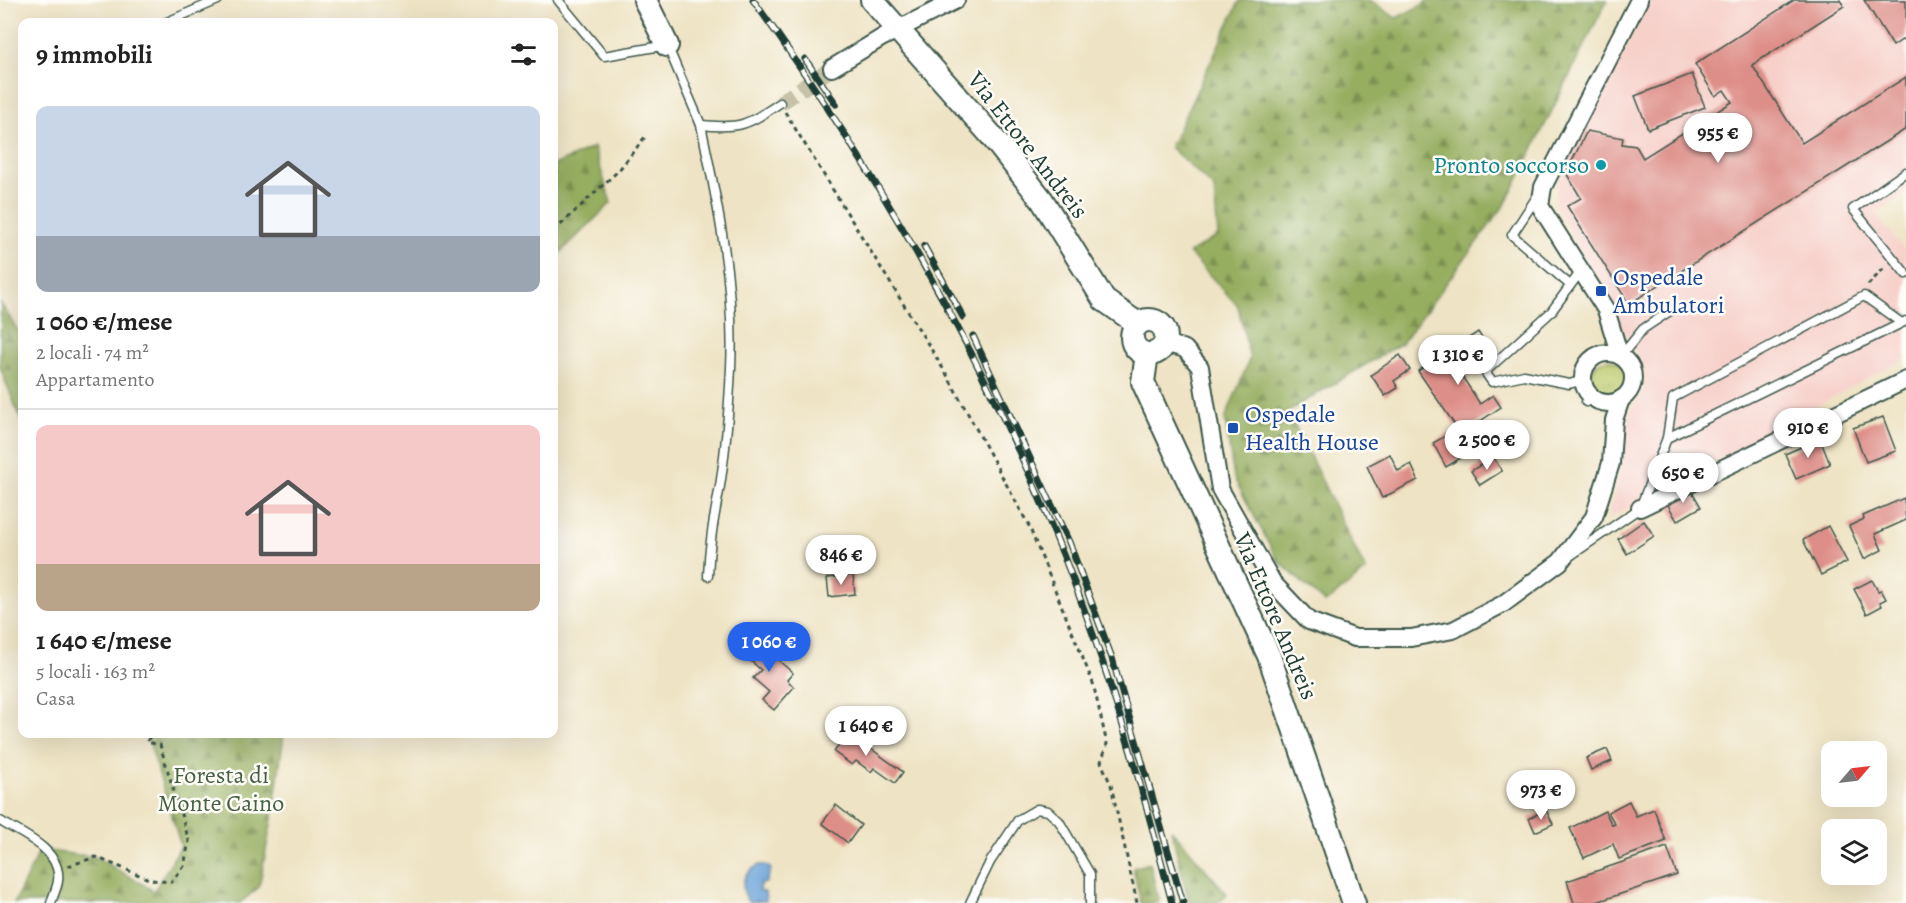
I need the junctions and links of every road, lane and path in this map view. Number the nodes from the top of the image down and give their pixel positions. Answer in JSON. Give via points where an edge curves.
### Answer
{"nodes":[{"id":1,"x":218,"y":0,"type":"edge"},
{"id":2,"x":558,"y":0,"type":"edge"},
{"id":3,"x":645,"y":0,"type":"edge"},
{"id":4,"x":872,"y":0,"type":"edge"},
{"id":5,"x":956,"y":0,"type":"edge"},
{"id":6,"x":1639,"y":0,"type":"edge"},
{"id":7,"x":176,"y":18,"type":"edge"},
{"id":8,"x":900,"y":30,"type":"junction"},
{"id":9,"x":667,"y":45,"type":"junction"},
{"id":10,"x":832,"y":68,"type":"tunnel mouth"},
{"id":11,"x":780,"y":103,"type":"joint"},
{"id":12,"x":701,"y":125,"type":"junction"},
{"id":13,"x":645,"y":137,"type":"dead end"},
{"id":14,"x":1906,"y":172,"type":"edge"},
{"id":15,"x":1543,"y":187,"type":"junction"},
{"id":16,"x":558,"y":227,"type":"edge"},
{"id":17,"x":1894,"y":259,"type":"junction"},
{"id":18,"x":1581,"y":271,"type":"junction"},
{"id":19,"x":1906,"y":274,"type":"edge"},
{"id":20,"x":1570,"y":285,"type":"junction"},
{"id":21,"x":1864,"y":296,"type":"junction"},
{"id":22,"x":1673,"y":309,"type":"dead end"},
{"id":23,"x":1903,"y":321,"type":"edge"},
{"id":24,"x":1615,"y":332,"type":"junction"},
{"id":25,"x":1156,"y":349,"type":"junction"},
{"id":26,"x":1602,"y":354,"type":"junction"},
{"id":27,"x":1620,"y":356,"type":"junction"},
{"id":28,"x":1906,"y":380,"type":"edge"},
{"id":29,"x":1580,"y":390,"type":"junction"},
{"id":30,"x":1613,"y":401,"type":"junction"},
{"id":31,"x":1667,"y":438,"type":"junction"},
{"id":32,"x":1640,"y":508,"type":"junction"},
{"id":33,"x":1560,"y":562,"type":"junction"},
{"id":34,"x":708,"y":576,"type":"dead end"},
{"id":35,"x":149,"y":738,"type":"edge"},
{"id":36,"x":0,"y":821,"type":"edge"},
{"id":37,"x":56,"y":861,"type":"junction"},
{"id":38,"x":51,"y":903,"type":"edge"},
{"id":39,"x":970,"y":903,"type":"edge"},
{"id":40,"x":1090,"y":903,"type":"edge"},
{"id":41,"x":1137,"y":903,"type":"edge"},
{"id":42,"x":1354,"y":903,"type":"edge"}],
"edges":[{"from":1,"to":7,"type":"lane"},
{"from":2,"to":9,"type":"lane","via":[[604,56]]},
{"from":3,"to":9,"type":"street"},
{"from":4,"to":8,"type":"street","name":"Via Ettore Andreis"},
{"from":5,"to":8,"type":"street"},
{"from":6,"to":15,"type":"street"},
{"from":8,"to":10,"type":"street"},
{"from":8,"to":25,"type":"street","name":"Via Ettore Andreis","via":[[1042,200],[1104,300],[1138,324],[1131,336],[1135,348]]},
{"from":9,"to":12,"type":"lane"},
{"from":11,"to":12,"type":"lane","via":[[752,122],[731,128]]},
{"from":11,"to":41,"type":"path","via":[[947,375],[1029,526],[1093,683],[1107,744],[1101,762],[1111,784]]},
{"from":12,"to":34,"type":"lane","via":[[728,276],[731,366],[720,485],[709,537]]},
{"from":13,"to":16,"type":"path","via":[[619,170]]},
{"from":14,"to":17,"type":"lane","via":[[1853,209]]},
{"from":15,"to":18,"type":"street","via":[[1540,206]]},
{"from":15,"to":20,"type":"lane","via":[[1512,235]]},
{"from":17,"to":19,"type":"lane"},
{"from":17,"to":21,"type":"path","via":[[1868,283]]},
{"from":18,"to":20,"type":"lane"},
{"from":18,"to":24,"type":"street"},
{"from":20,"to":29,"type":"lane","via":[[1551,312],[1485,372],[1492,382],[1524,375]]},
{"from":21,"to":23,"type":"lane"},
{"from":21,"to":31,"type":"lane","via":[[1673,398]]},
{"from":22,"to":27,"type":"lane","via":[[1643,329]]},
{"from":23,"to":31,"type":"lane"},
{"from":24,"to":26,"type":"street"},
{"from":24,"to":27,"type":"street"},
{"from":25,"to":33,"type":"street","via":[[1185,349],[1200,367],[1220,489],[1273,583],[1309,621],[1355,638],[1411,638],[1453,630],[1503,604]]},
{"from":25,"to":42,"type":"street","name":"Via Ettore Andreis","via":[[1143,382],[1269,656]]},
{"from":26,"to":27,"type":"street"},
{"from":26,"to":29,"type":"street","via":[[1586,367]]},
{"from":27,"to":30,"type":"street","via":[[1633,375],[1630,390]]},
{"from":28,"to":32,"type":"street"},
{"from":29,"to":30,"type":"street"},
{"from":30,"to":33,"type":"street","via":[[1611,463],[1594,517]]},
{"from":31,"to":32,"type":"lane"},
{"from":32,"to":33,"type":"lane"},
{"from":35,"to":37,"type":"path","via":[[147,742],[160,745],[189,841],[184,866],[171,882],[150,880],[96,857],[75,866]]},
{"from":36,"to":37,"type":"lane","via":[[38,843]]},
{"from":37,"to":38,"type":"lane","via":[[58,880]]},
{"from":39,"to":40,"type":"lane","via":[[990,862],[1018,820],[1037,809],[1059,821],[1090,874]]}]}
